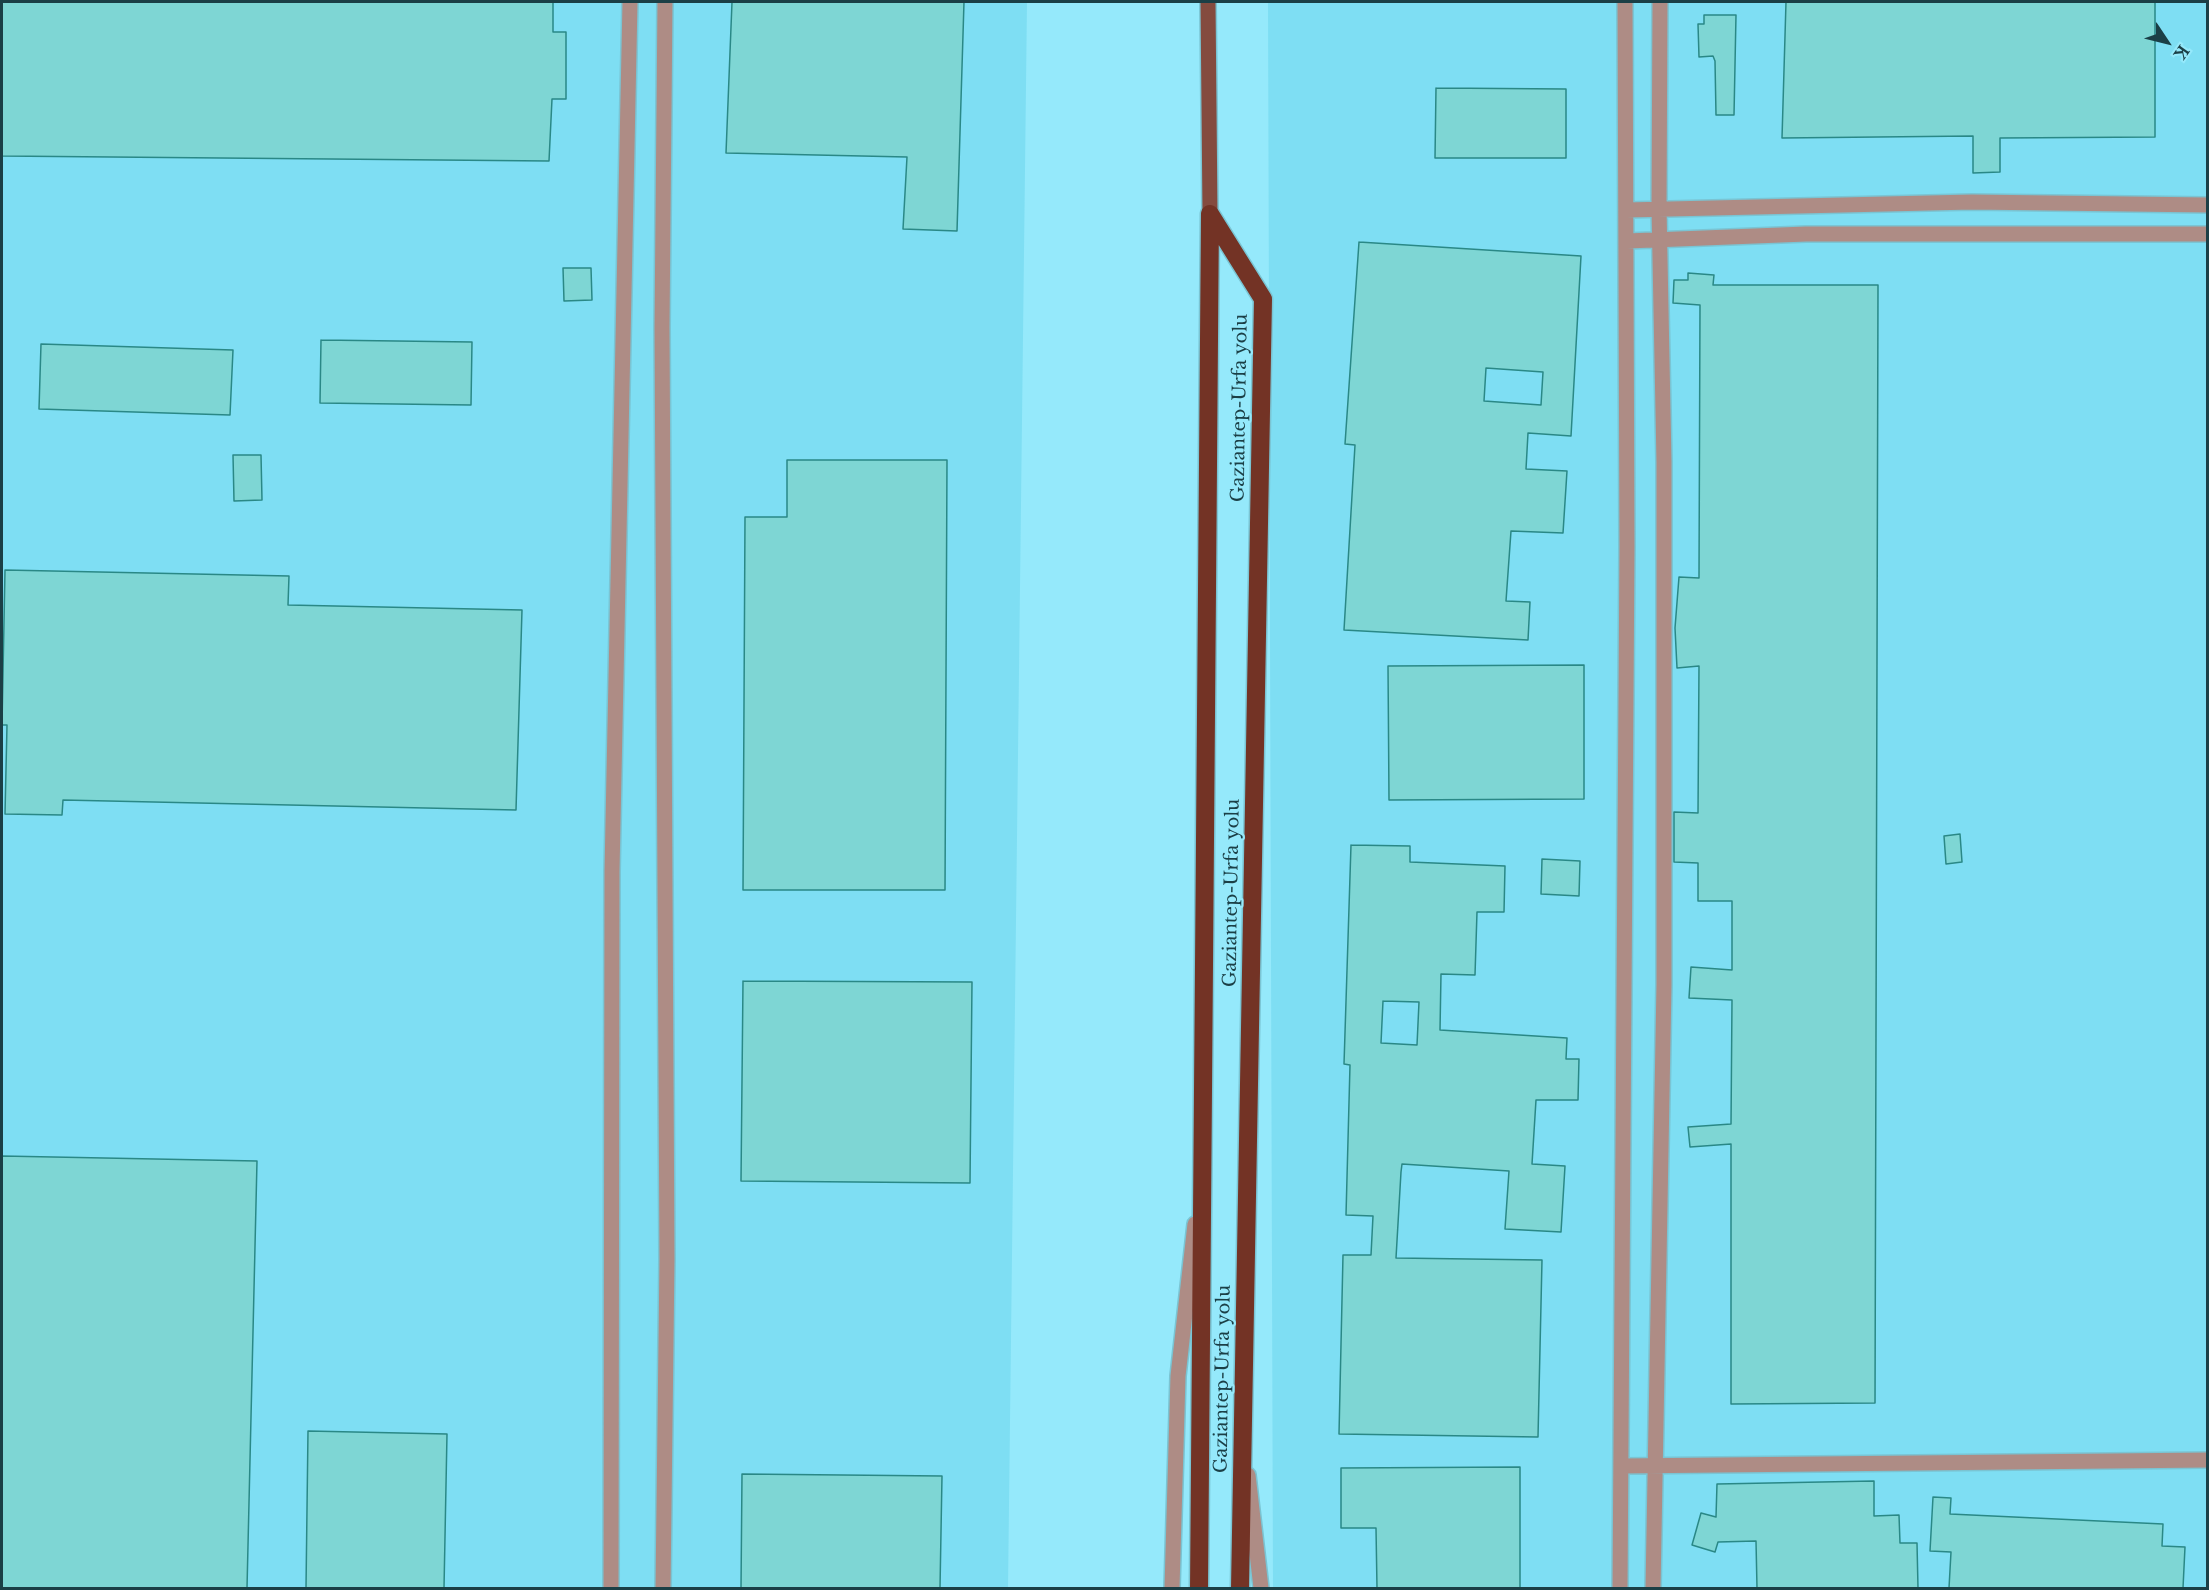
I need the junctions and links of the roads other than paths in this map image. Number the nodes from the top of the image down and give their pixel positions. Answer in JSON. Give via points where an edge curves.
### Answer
{"nodes":[{"id":1,"x":630,"y":2,"type":"edge"},
{"id":2,"x":664,"y":2,"type":"edge"},
{"id":3,"x":1209,"y":2,"type":"edge"},
{"id":4,"x":1625,"y":2,"type":"edge"},
{"id":5,"x":1660,"y":2,"type":"edge"},
{"id":6,"x":2208,"y":205,"type":"edge"},
{"id":7,"x":1659,"y":208,"type":"junction"},
{"id":8,"x":1626,"y":210,"type":"junction"},
{"id":9,"x":1210,"y":214,"type":"junction"},
{"id":10,"x":2208,"y":234,"type":"edge"},
{"id":11,"x":1660,"y":238,"type":"junction"},
{"id":12,"x":1627,"y":241,"type":"junction"},
{"id":13,"x":1203,"y":1155,"type":"junction"},
{"id":14,"x":1243,"y":1428,"type":"junction"},
{"id":15,"x":2208,"y":1460,"type":"edge"},
{"id":16,"x":1622,"y":1466,"type":"junction"},
{"id":17,"x":1654,"y":1466,"type":"junction"},
{"id":18,"x":611,"y":1588,"type":"edge"},
{"id":19,"x":663,"y":1588,"type":"edge"},
{"id":20,"x":1172,"y":1588,"type":"edge"},
{"id":21,"x":1199,"y":1588,"type":"edge"},
{"id":22,"x":1240,"y":1588,"type":"edge"},
{"id":23,"x":1261,"y":1588,"type":"edge"},
{"id":24,"x":1620,"y":1588,"type":"edge"},
{"id":25,"x":1653,"y":1588,"type":"edge"}],
"edges":[{"from":1,"to":18,"type":"street","via":[[612,871]]},
{"from":2,"to":19,"type":"street","via":[[667,1259]]},
{"from":3,"to":9,"type":"main road","name":"Gaziantep-Urfa yolu"},
{"from":4,"to":8,"type":"street"},
{"from":5,"to":7,"type":"street"},
{"from":6,"to":7,"type":"street","via":[[1972,201]]},
{"from":7,"to":8,"type":"street"},
{"from":7,"to":11,"type":"street"},
{"from":8,"to":12,"type":"street"},
{"from":9,"to":13,"type":"highway","name":"Gaziantep-Urfa yolu"},
{"from":9,"to":14,"type":"highway","name":"Gaziantep-Urfa yolu","via":[[1263,298]]},
{"from":10,"to":11,"type":"street"},
{"from":11,"to":12,"type":"street"},
{"from":11,"to":17,"type":"street","via":[[1664,985]]},
{"from":12,"to":16,"type":"street"},
{"from":13,"to":20,"type":"street","via":[[1178,1376]]},
{"from":13,"to":21,"type":"highway","name":"Gaziantep-Urfa yolu"},
{"from":14,"to":22,"type":"highway","name":"Gaziantep-Urfa yolu"},
{"from":14,"to":23,"type":"street"},
{"from":15,"to":17,"type":"street"},
{"from":16,"to":17,"type":"street"},
{"from":16,"to":24,"type":"street"},
{"from":17,"to":25,"type":"street"}]}
